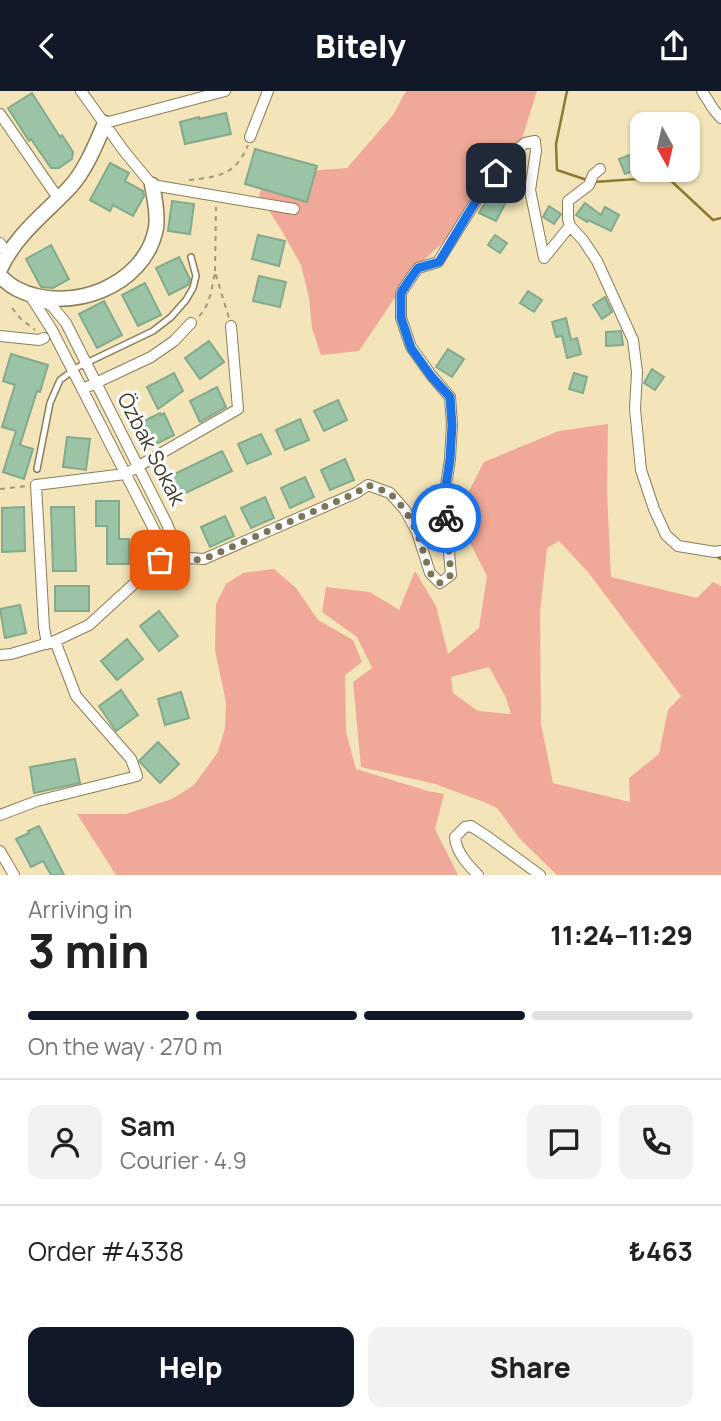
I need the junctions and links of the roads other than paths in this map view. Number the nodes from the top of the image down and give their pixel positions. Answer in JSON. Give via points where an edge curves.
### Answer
{"nodes":[{"id":1,"x":81,"y":91,"type":"edge"},
{"id":2,"x":225,"y":91,"type":"edge"},
{"id":3,"x":268,"y":91,"type":"edge"},
{"id":4,"x":702,"y":91,"type":"edge"},
{"id":5,"x":0,"y":114,"type":"edge"},
{"id":6,"x":721,"y":118,"type":"edge"},
{"id":7,"x":104,"y":123,"type":"junction"},
{"id":8,"x":250,"y":137,"type":"road end"},
{"id":9,"x":594,"y":176,"type":"dead end"},
{"id":10,"x":152,"y":185,"type":"junction"},
{"id":11,"x":58,"y":198,"type":"junction"},
{"id":12,"x":294,"y":209,"type":"dead end"},
{"id":13,"x":570,"y":226,"type":"junction"},
{"id":14,"x":4,"y":248,"type":"edge"},
{"id":15,"x":191,"y":257,"type":"dead end"},
{"id":16,"x":0,"y":269,"type":"edge"},
{"id":17,"x":0,"y":276,"type":"edge"},
{"id":18,"x":29,"y":293,"type":"junction"},
{"id":19,"x":191,"y":323,"type":"road end"},
{"id":20,"x":231,"y":326,"type":"road end"},
{"id":21,"x":0,"y":336,"type":"edge"},
{"id":22,"x":44,"y":338,"type":"dead end"},
{"id":23,"x":86,"y":362,"type":"junction"},
{"id":24,"x":73,"y":370,"type":"junction"},
{"id":25,"x":97,"y":383,"type":"junction"},
{"id":26,"x":83,"y":389,"type":"junction"},
{"id":27,"x":138,"y":466,"type":"junction"},
{"id":28,"x":37,"y":469,"type":"dead end"},
{"id":29,"x":125,"y":474,"type":"junction"},
{"id":30,"x":718,"y":551,"type":"edge"},
{"id":31,"x":173,"y":557,"type":"junction"},
{"id":32,"x":51,"y":643,"type":"junction"},
{"id":33,"x":0,"y":655,"type":"edge"},
{"id":34,"x":0,"y":815,"type":"edge"},
{"id":35,"x":0,"y":851,"type":"edge"},
{"id":36,"x":14,"y":875,"type":"edge"},
{"id":37,"x":478,"y":875,"type":"edge"},
{"id":38,"x":540,"y":875,"type":"edge"}],
"edges":[{"from":1,"to":7,"type":"street"},
{"from":2,"to":7,"type":"street"},
{"from":3,"to":8,"type":"street"},
{"from":4,"to":6,"type":"street"},
{"from":5,"to":11,"type":"street"},
{"from":7,"to":10,"type":"street"},
{"from":7,"to":11,"type":"street","via":[[78,176]]},
{"from":9,"to":13,"type":"street","via":[[568,201]]},
{"from":10,"to":12,"type":"street"},
{"from":10,"to":18,"type":"street","via":[[153,239],[140,263],[120,281],[85,297]]},
{"from":11,"to":14,"type":"street"},
{"from":13,"to":30,"type":"street","via":[[597,261],[633,340],[641,470],[654,509],[666,535],[678,546]]},
{"from":13,"to":31,"type":"street","via":[[544,258],[530,190],[535,141],[525,143],[507,157],[439,262],[418,268],[401,293],[401,318],[411,348],[450,397],[450,459],[444,498],[451,575],[440,583],[430,573],[405,510],[390,493],[368,485],[204,559]]},
{"from":14,"to":16,"type":"street"},
{"from":15,"to":23,"type":"lane","via":[[196,276],[193,288],[171,317],[153,331]]},
{"from":17,"to":18,"type":"street"},
{"from":18,"to":23,"type":"street","name":"Özbak Sokak","via":[[57,311]]},
{"from":18,"to":24,"type":"street","name":"Özbak Sokak"},
{"from":19,"to":25,"type":"street","via":[[151,357]]},
{"from":20,"to":27,"type":"street","via":[[238,409]]},
{"from":21,"to":22,"type":"street"},
{"from":23,"to":24,"type":"lane"},
{"from":23,"to":25,"type":"street","name":"Özbak Sokak"},
{"from":24,"to":26,"type":"street","name":"Özbak Sokak"},
{"from":24,"to":28,"type":"lane","via":[[60,380],[50,403]]},
{"from":25,"to":26,"type":"street"},
{"from":25,"to":27,"type":"street","name":"Özbak Sokak"},
{"from":26,"to":29,"type":"street","name":"Özbak Sokak"},
{"from":27,"to":29,"type":"street"},
{"from":27,"to":31,"type":"street","name":"Özbak Sokak","via":[[173,539]]},
{"from":29,"to":31,"type":"street","name":"Özbak Sokak","via":[[165,551]]},
{"from":29,"to":32,"type":"street","via":[[36,485],[44,627]]},
{"from":31,"to":32,"type":"street","via":[[160,560],[89,625]]},
{"from":32,"to":33,"type":"street"},
{"from":32,"to":34,"type":"street","via":[[76,696],[131,759],[137,776]]},
{"from":35,"to":36,"type":"street"},
{"from":37,"to":38,"type":"street","via":[[455,843],[465,827],[471,826]]}]}
